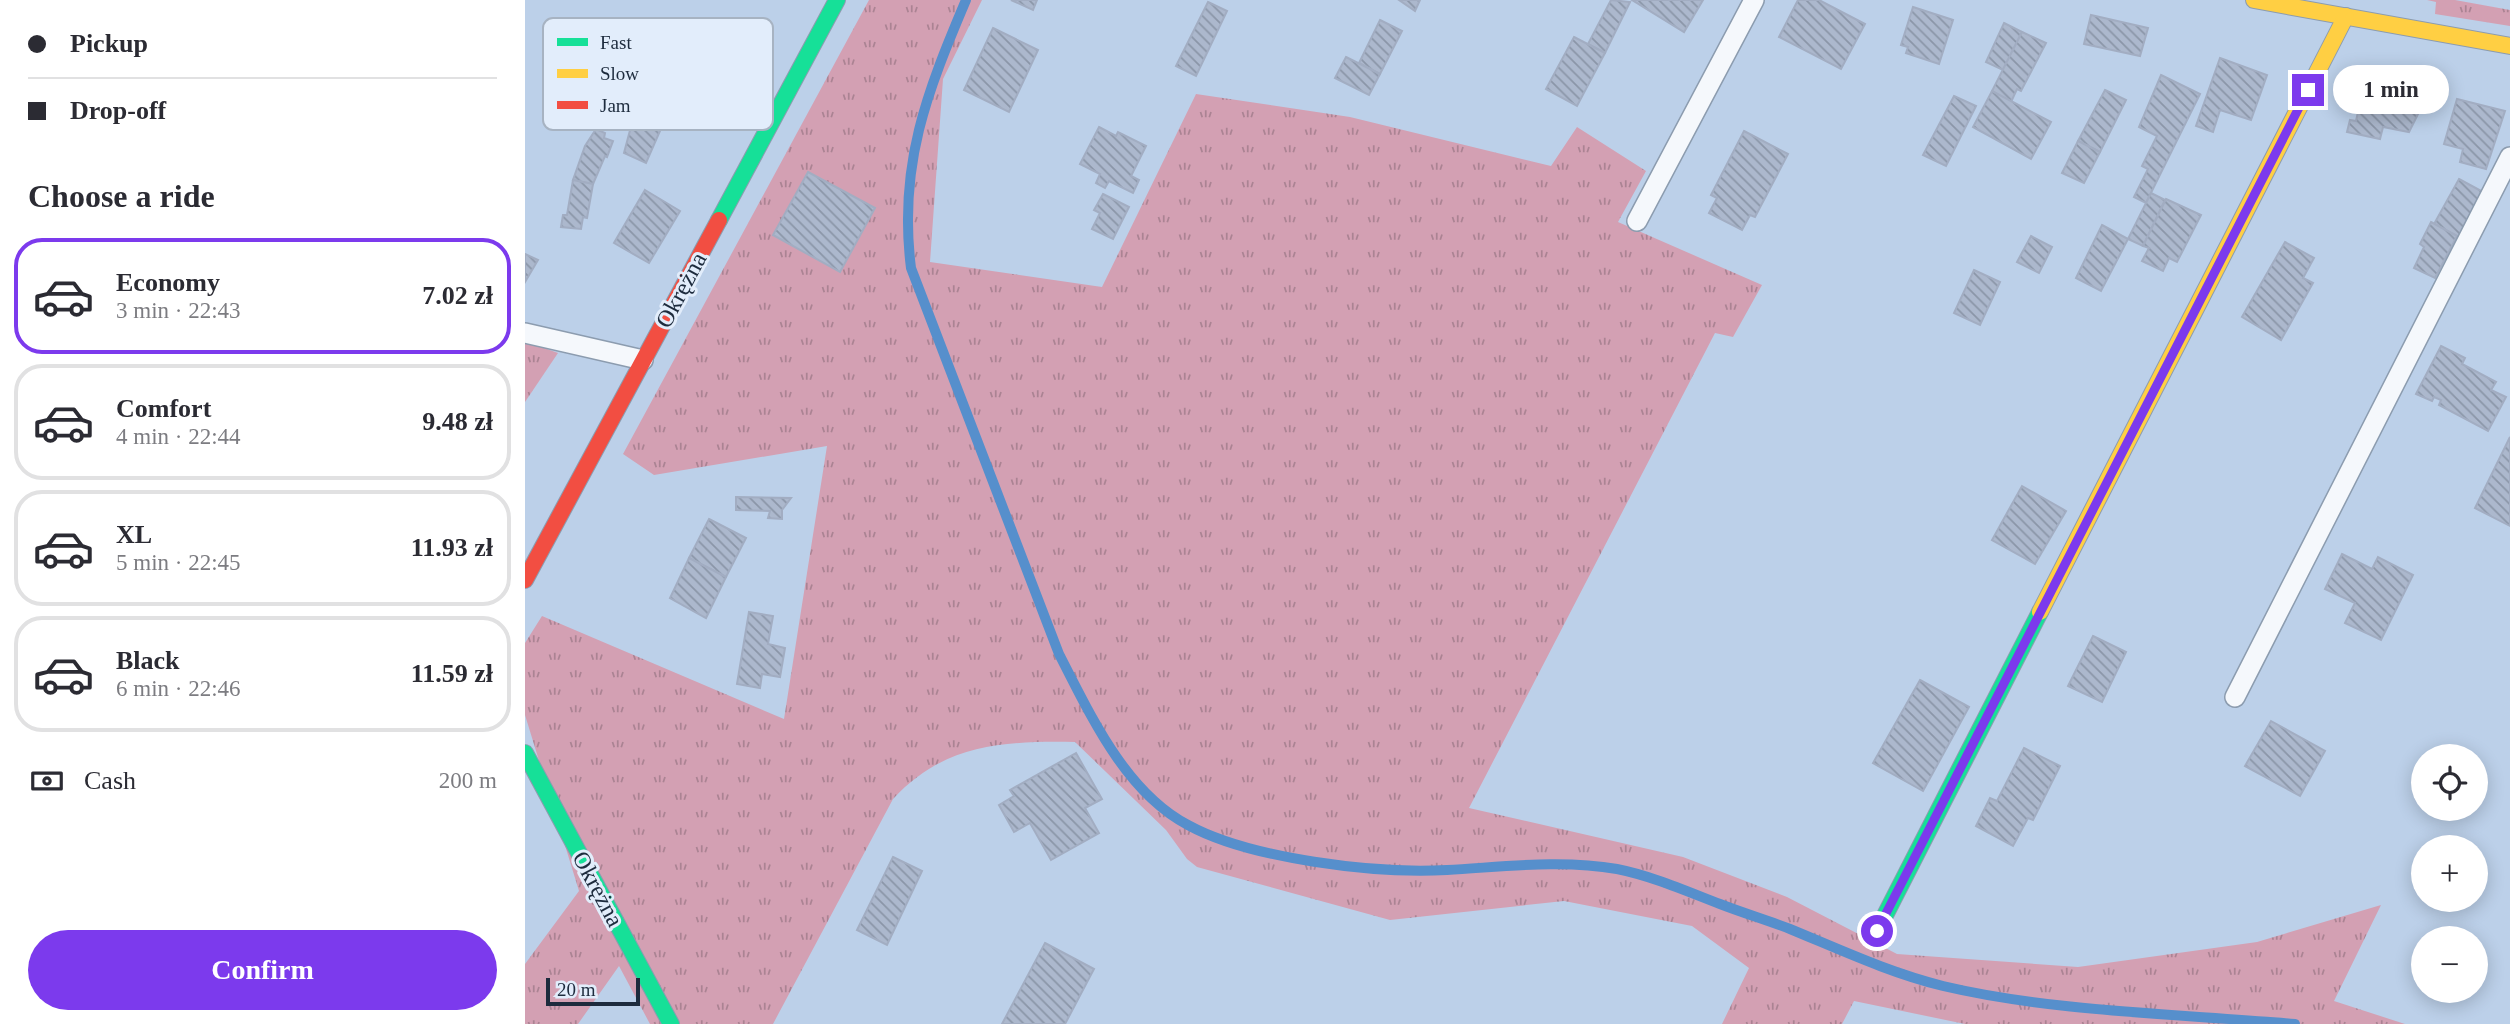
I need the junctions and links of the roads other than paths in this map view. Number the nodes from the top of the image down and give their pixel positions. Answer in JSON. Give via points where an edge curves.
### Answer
{"nodes":[{"id":1,"x":837,"y":0,"type":"edge"},
{"id":2,"x":1754,"y":0,"type":"edge"},
{"id":3,"x":2254,"y":0,"type":"edge"},
{"id":4,"x":2346,"y":16,"type":"junction"},
{"id":5,"x":2510,"y":46,"type":"edge"},
{"id":6,"x":773,"y":119,"type":"edge"},
{"id":7,"x":767,"y":130,"type":"edge"},
{"id":8,"x":2510,"y":157,"type":"edge"},
{"id":9,"x":1637,"y":220,"type":"dead end"},
{"id":10,"x":525,"y":333,"type":"edge"},
{"id":11,"x":643,"y":360,"type":"junction"},
{"id":12,"x":525,"y":580,"type":"edge"},
{"id":13,"x":2235,"y":697,"type":"dead end"},
{"id":14,"x":525,"y":753,"type":"edge"},
{"id":15,"x":1877,"y":931,"type":"dead end"},
{"id":16,"x":671,"y":1024,"type":"edge"}],
"edges":[{"from":1,"to":6,"type":"street","name":"Okrężna"},
{"from":2,"to":9,"type":"lane"},
{"from":3,"to":4,"type":"street"},
{"from":4,"to":5,"type":"street"},
{"from":4,"to":15,"type":"street"},
{"from":7,"to":11,"type":"street","name":"Okrężna"},
{"from":8,"to":13,"type":"lane"},
{"from":10,"to":11,"type":"lane"},
{"from":11,"to":12,"type":"street","name":"Okrężna"},
{"from":14,"to":16,"type":"street","name":"Okrężna"}]}
